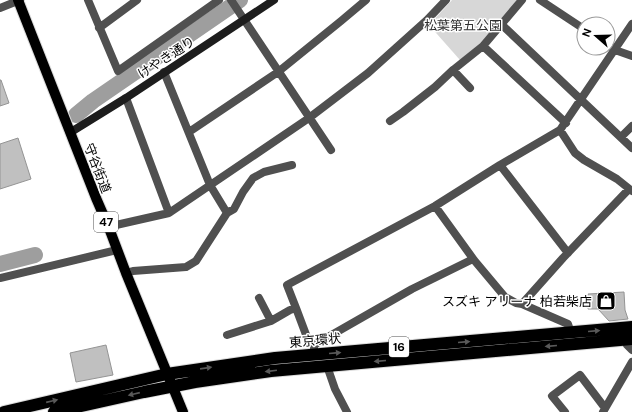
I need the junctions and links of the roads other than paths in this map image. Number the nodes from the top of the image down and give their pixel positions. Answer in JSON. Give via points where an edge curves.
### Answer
{"nodes":[{"id":1,"x":19,"y":0,"type":"edge"},
{"id":2,"x":88,"y":0,"type":"edge"},
{"id":3,"x":137,"y":0,"type":"edge"},
{"id":4,"x":219,"y":0,"type":"edge"},
{"id":5,"x":231,"y":0,"type":"edge"},
{"id":6,"x":274,"y":0,"type":"edge"},
{"id":7,"x":366,"y":0,"type":"edge"},
{"id":8,"x":446,"y":0,"type":"edge"},
{"id":9,"x":522,"y":0,"type":"edge"},
{"id":10,"x":540,"y":0,"type":"edge"},
{"id":11,"x":0,"y":8,"type":"edge"},
{"id":12,"x":245,"y":20,"type":"junction"},
{"id":13,"x":502,"y":24,"type":"junction"},
{"id":14,"x":576,"y":24,"type":"edge"},
{"id":15,"x":632,"y":24,"type":"edge"},
{"id":16,"x":99,"y":28,"type":"junction"},
{"id":17,"x":616,"y":42,"type":"edge"},
{"id":18,"x":483,"y":46,"type":"junction"},
{"id":19,"x":616,"y":49,"type":"edge"},
{"id":20,"x":606,"y":56,"type":"edge"},
{"id":21,"x":632,"y":56,"type":"edge"},
{"id":22,"x":453,"y":70,"type":"junction"},
{"id":23,"x":164,"y":72,"type":"junction"},
{"id":24,"x":278,"y":72,"type":"junction"},
{"id":25,"x":470,"y":88,"type":"dead end"},
{"id":26,"x":126,"y":98,"type":"junction"},
{"id":27,"x":582,"y":100,"type":"junction"},
{"id":28,"x":309,"y":118,"type":"junction"},
{"id":29,"x":390,"y":121,"type":"dead end"},
{"id":30,"x":566,"y":123,"type":"junction"},
{"id":31,"x":632,"y":126,"type":"edge"},
{"id":32,"x":560,"y":130,"type":"junction"},
{"id":33,"x":71,"y":132,"type":"junction"},
{"id":34,"x":189,"y":132,"type":"junction"},
{"id":35,"x":621,"y":137,"type":"junction"},
{"id":36,"x":632,"y":148,"type":"edge"},
{"id":37,"x":331,"y":150,"type":"dead end"},
{"id":38,"x":292,"y":165,"type":"dead end"},
{"id":39,"x":500,"y":165,"type":"junction"},
{"id":40,"x":210,"y":185,"type":"junction"},
{"id":41,"x":630,"y":190,"type":"edge"},
{"id":42,"x":435,"y":206,"type":"junction"},
{"id":43,"x":169,"y":213,"type":"junction"},
{"id":44,"x":227,"y":213,"type":"junction"},
{"id":45,"x":109,"y":228,"type":"junction"},
{"id":46,"x":117,"y":250,"type":"junction"},
{"id":47,"x":568,"y":252,"type":"junction"},
{"id":48,"x":473,"y":259,"type":"junction"},
{"id":49,"x":126,"y":273,"type":"junction"},
{"id":50,"x":0,"y":278,"type":"edge"},
{"id":51,"x":259,"y":298,"type":"dead end"},
{"id":52,"x":522,"y":304,"type":"junction"},
{"id":53,"x":296,"y":308,"type":"junction"},
{"id":54,"x":271,"y":320,"type":"junction"},
{"id":55,"x":632,"y":327,"type":"edge"},
{"id":56,"x":570,"y":333,"type":"junction"},
{"id":57,"x":228,"y":335,"type":"dead end"},
{"id":58,"x":628,"y":339,"type":"edge"},
{"id":59,"x":314,"y":350,"type":"junction"},
{"id":60,"x":632,"y":350,"type":"edge"},
{"id":61,"x":632,"y":362,"type":"edge"},
{"id":62,"x":327,"y":366,"type":"junction"},
{"id":63,"x":167,"y":374,"type":"junction"},
{"id":64,"x":172,"y":386,"type":"junction"},
{"id":65,"x":604,"y":410,"type":"edge"},
{"id":66,"x":4,"y":412,"type":"edge"},
{"id":67,"x":55,"y":412,"type":"edge"},
{"id":68,"x":183,"y":412,"type":"edge"},
{"id":69,"x":347,"y":412,"type":"edge"},
{"id":70,"x":565,"y":412,"type":"edge"}],
"edges":[{"from":1,"to":11,"type":"street"},
{"from":1,"to":33,"type":"main road","name":"守谷街道","number":"47"},
{"from":2,"to":16,"type":"street"},
{"from":3,"to":16,"type":"street"},
{"from":4,"to":16,"type":"street","via":[[118,71]]},
{"from":5,"to":12,"type":"street"},
{"from":6,"to":12,"type":"street","name":"けやき通り"},
{"from":7,"to":24,"type":"street"},
{"from":8,"to":28,"type":"street","via":[[368,73]]},
{"from":9,"to":13,"type":"street"},
{"from":10,"to":14,"type":"street"},
{"from":12,"to":23,"type":"street","name":"けやき通り"},
{"from":12,"to":24,"type":"street"},
{"from":13,"to":18,"type":"street"},
{"from":13,"to":27,"type":"street"},
{"from":15,"to":17,"type":"street"},
{"from":18,"to":22,"type":"street"},
{"from":18,"to":30,"type":"street"},
{"from":19,"to":21,"type":"street"},
{"from":20,"to":27,"type":"street"},
{"from":22,"to":25,"type":"street"},
{"from":22,"to":29,"type":"street"},
{"from":23,"to":26,"type":"street","name":"けやき通り"},
{"from":23,"to":34,"type":"street"},
{"from":24,"to":28,"type":"street"},
{"from":24,"to":34,"type":"street"},
{"from":26,"to":33,"type":"street","name":"けやき通り"},
{"from":26,"to":43,"type":"street"},
{"from":27,"to":30,"type":"street"},
{"from":27,"to":35,"type":"street"},
{"from":28,"to":37,"type":"street"},
{"from":28,"to":40,"type":"street"},
{"from":30,"to":32,"type":"street"},
{"from":31,"to":35,"type":"street"},
{"from":32,"to":39,"type":"street"},
{"from":32,"to":41,"type":"street","via":[[574,153],[617,179]]},
{"from":33,"to":45,"type":"main road","name":"守谷街道","number":"47"},
{"from":34,"to":40,"type":"street"},
{"from":35,"to":36,"type":"street"},
{"from":38,"to":44,"type":"street","via":[[264,172],[253,178],[234,209]]},
{"from":39,"to":42,"type":"street"},
{"from":39,"to":47,"type":"street"},
{"from":40,"to":43,"type":"street"},
{"from":40,"to":44,"type":"street"},
{"from":41,"to":47,"type":"street"},
{"from":42,"to":48,"type":"street"},
{"from":42,"to":53,"type":"street","via":[[287,285]]},
{"from":43,"to":45,"type":"street"},
{"from":44,"to":49,"type":"street","via":[[196,261],[186,267]]},
{"from":45,"to":46,"type":"main road","name":"守谷街道","number":"47"},
{"from":46,"to":49,"type":"main road","name":"守谷街道","number":"47"},
{"from":46,"to":50,"type":"street"},
{"from":47,"to":52,"type":"street"},
{"from":48,"to":52,"type":"street","via":[[505,297]]},
{"from":48,"to":59,"type":"street","via":[[412,290]]},
{"from":49,"to":63,"type":"main road","name":"守谷街道","number":"47"},
{"from":51,"to":54,"type":"street"},
{"from":52,"to":56,"type":"street","via":[[568,324]]},
{"from":53,"to":54,"type":"street"},
{"from":53,"to":59,"type":"street"},
{"from":54,"to":57,"type":"street"},
{"from":56,"to":55,"type":"highway","name":"東京環状","number":"16","one_way":true},
{"from":59,"to":56,"type":"highway","name":"東京環状","number":"16","one_way":true},
{"from":58,"to":60,"type":"street","via":[[626,345]]},
{"from":58,"to":62,"type":"highway","name":"東京環状","number":"16","one_way":true},
{"from":63,"to":59,"type":"highway","name":"東京環状","number":"16","one_way":true},
{"from":61,"to":65,"type":"street"},
{"from":62,"to":64,"type":"highway","name":"東京環状","number":"16","one_way":true,"via":[[271,371]]},
{"from":62,"to":69,"type":"street","via":[[334,389]]},
{"from":63,"to":64,"type":"main road","name":"守谷街道","number":"47"},
{"from":66,"to":63,"type":"highway","name":"東京環状","number":"16","one_way":true},
{"from":64,"to":67,"type":"highway","name":"東京環状","number":"16","one_way":true},
{"from":64,"to":68,"type":"main road","name":"守谷街道","number":"47"},
{"from":65,"to":70,"type":"street","via":[[580,375],[552,396]]}]}
